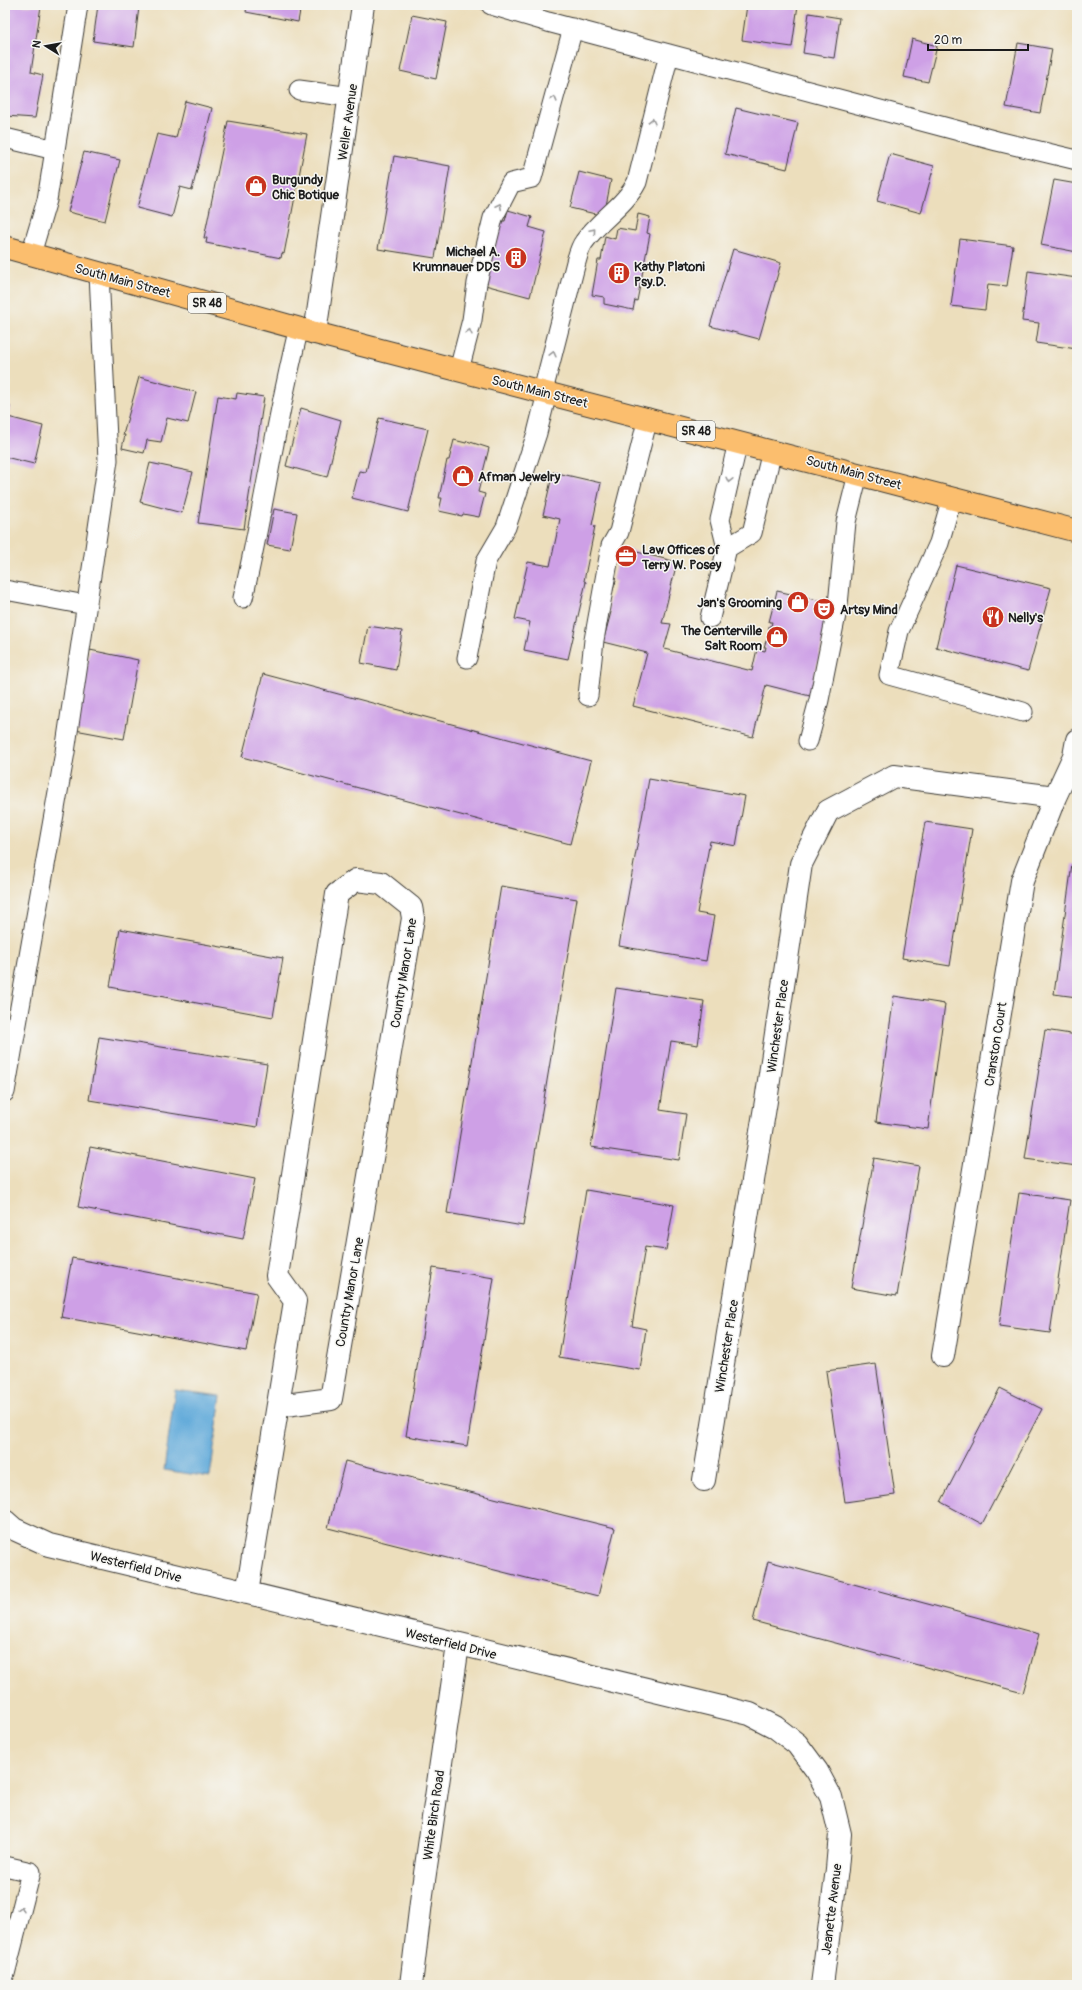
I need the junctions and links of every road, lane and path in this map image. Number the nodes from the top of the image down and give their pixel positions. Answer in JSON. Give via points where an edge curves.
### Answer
{"nodes":[{"id":1,"x":78,"y":5,"type":"edge"},
{"id":2,"x":363,"y":5,"type":"edge"},
{"id":3,"x":491,"y":5,"type":"edge"},
{"id":4,"x":573,"y":28,"type":"junction"},
{"id":5,"x":669,"y":54,"type":"junction"},
{"id":6,"x":299,"y":90,"type":"dead end"},
{"id":7,"x":351,"y":97,"type":"junction"},
{"id":8,"x":5,"y":138,"type":"edge"},
{"id":9,"x":55,"y":150,"type":"junction"},
{"id":10,"x":1077,"y":160,"type":"edge"},
{"id":11,"x":5,"y":247,"type":"edge"},
{"id":12,"x":31,"y":254,"type":"junction"},
{"id":13,"x":99,"y":274,"type":"junction"},
{"id":14,"x":307,"y":330,"type":"junction"},
{"id":15,"x":459,"y":370,"type":"junction"},
{"id":16,"x":545,"y":392,"type":"junction"},
{"id":17,"x":648,"y":418,"type":"junction"},
{"id":18,"x":738,"y":442,"type":"junction"},
{"id":19,"x":772,"y":451,"type":"junction"},
{"id":20,"x":858,"y":474,"type":"junction"},
{"id":21,"x":952,"y":498,"type":"junction"},
{"id":22,"x":1077,"y":531,"type":"edge"},
{"id":23,"x":727,"y":548,"type":"junction"},
{"id":24,"x":5,"y":590,"type":"edge"},
{"id":25,"x":243,"y":598,"type":"dead end"},
{"id":26,"x":86,"y":605,"type":"junction"},
{"id":27,"x":710,"y":618,"type":"dead end"},
{"id":28,"x":466,"y":658,"type":"dead end"},
{"id":29,"x":588,"y":696,"type":"dead end"},
{"id":30,"x":1023,"y":712,"type":"dead end"},
{"id":31,"x":1077,"y":740,"type":"edge"},
{"id":32,"x":808,"y":741,"type":"dead end"},
{"id":33,"x":1055,"y":797,"type":"junction"},
{"id":34,"x":10,"y":1038,"type":"edge"},
{"id":35,"x":5,"y":1092,"type":"edge"},
{"id":36,"x":943,"y":1356,"type":"dead end"},
{"id":37,"x":278,"y":1406,"type":"junction"},
{"id":38,"x":704,"y":1480,"type":"dead end"},
{"id":39,"x":5,"y":1521,"type":"edge"},
{"id":40,"x":247,"y":1593,"type":"junction"},
{"id":41,"x":458,"y":1645,"type":"junction"},
{"id":42,"x":840,"y":1834,"type":"joint"},
{"id":43,"x":5,"y":1866,"type":"edge"},
{"id":44,"x":5,"y":1974,"type":"edge"},
{"id":45,"x":411,"y":1985,"type":"edge"},
{"id":46,"x":822,"y":1985,"type":"edge"}],
"edges":[{"from":1,"to":9,"type":"lane"},
{"from":2,"to":7,"type":"street","name":"Weller Avenue"},
{"from":3,"to":4,"type":"lane"},
{"from":4,"to":5,"type":"lane"},
{"from":15,"to":4,"type":"lane","one_way":true,"via":[[493,218],[511,183],[532,178]]},
{"from":5,"to":10,"type":"lane"},
{"from":16,"to":5,"type":"lane","one_way":true,"via":[[576,262],[583,243],[631,193],[637,182]]},
{"from":6,"to":7,"type":"lane"},
{"from":7,"to":14,"type":"street","name":"Weller Avenue"},
{"from":8,"to":9,"type":"lane"},
{"from":9,"to":12,"type":"lane","via":[[47,200]]},
{"from":11,"to":12,"type":"main road","name":"South Main Street","number":"SR 48"},
{"from":12,"to":13,"type":"main road","name":"South Main Street","number":"SR 48"},
{"from":13,"to":14,"type":"main road","name":"South Main Street","number":"SR 48"},
{"from":13,"to":26,"type":"lane","via":[[108,460]]},
{"from":14,"to":15,"type":"main road","name":"South Main Street","number":"SR 48"},
{"from":14,"to":25,"type":"lane","via":[[288,370],[270,456],[255,548]]},
{"from":15,"to":16,"type":"main road","name":"South Main Street","number":"SR 48"},
{"from":16,"to":17,"type":"main road","name":"South Main Street","number":"SR 48"},
{"from":16,"to":28,"type":"lane","via":[[537,433],[506,527],[486,561]]},
{"from":17,"to":18,"type":"main road","name":"South Main Street","number":"SR 48"},
{"from":17,"to":29,"type":"lane","via":[[618,532],[611,546],[594,640]]},
{"from":18,"to":19,"type":"main road","name":"South Main Street","number":"SR 48"},
{"from":18,"to":23,"type":"lane","one_way":true,"via":[[720,520]]},
{"from":19,"to":20,"type":"main road","name":"South Main Street","number":"SR 48"},
{"from":19,"to":23,"type":"lane","via":[[752,533]]},
{"from":20,"to":21,"type":"main road","name":"South Main Street","number":"SR 48"},
{"from":20,"to":32,"type":"lane","via":[[846,522],[838,605]]},
{"from":21,"to":22,"type":"main road","name":"South Main Street","number":"SR 48"},
{"from":21,"to":30,"type":"lane","via":[[939,544],[899,631],[889,675]]},
{"from":23,"to":27,"type":"lane"},
{"from":24,"to":26,"type":"lane"},
{"from":26,"to":34,"type":"lane","via":[[65,752]]},
{"from":31,"to":33,"type":"street","name":"Cranston Court","via":[[1074,756]]},
{"from":33,"to":36,"type":"street","name":"Cranston Court","via":[[1022,881]]},
{"from":33,"to":38,"type":"street","name":"Winchester Place","via":[[894,776],[828,811],[801,864],[766,1101]]},
{"from":34,"to":35,"type":"lane"},
{"from":37,"to":37,"type":"street","name":"Country Manor Lane","via":[[295,1301],[277,1276],[337,894],[356,880],[381,883],[411,907],[413,918],[331,1399]]},
{"from":37,"to":40,"type":"street","name":"Country Manor Lane"},
{"from":39,"to":40,"type":"street","name":"Westerfield Drive","via":[[14,1529],[48,1545]]},
{"from":40,"to":41,"type":"street","name":"Westerfield Drive"},
{"from":41,"to":42,"type":"street","name":"Westerfield Drive","via":[[750,1714],[775,1727],[796,1744],[817,1771],[831,1797]]},
{"from":41,"to":45,"type":"street","name":"White Birch Road"},
{"from":42,"to":46,"type":"street","name":"Jeanette Avenue"},
{"from":44,"to":43,"type":"lane","one_way":true,"via":[[31,1872]]}]}
